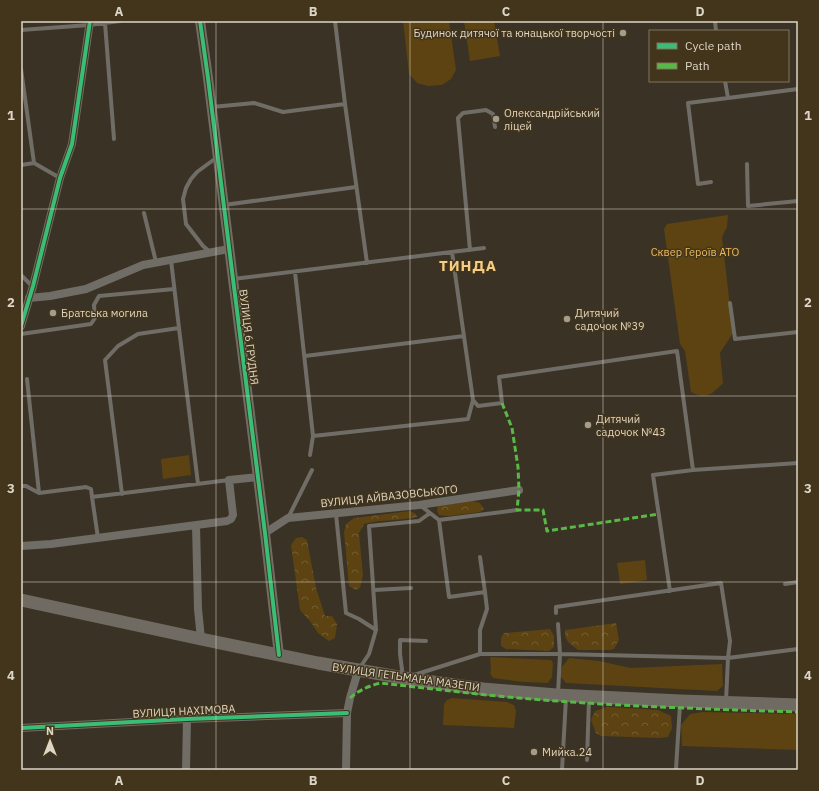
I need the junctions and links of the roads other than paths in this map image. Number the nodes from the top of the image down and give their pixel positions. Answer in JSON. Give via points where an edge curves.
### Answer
{"nodes":[{"id":1,"x":120,"y":21,"type":"edge"},
{"id":2,"x":200,"y":21,"type":"edge"},
{"id":3,"x":335,"y":21,"type":"edge"},
{"id":4,"x":90,"y":23,"type":"edge"},
{"id":5,"x":105,"y":23,"type":"junction"},
{"id":6,"x":21,"y":30,"type":"edge"},
{"id":7,"x":21,"y":70,"type":"edge"},
{"id":8,"x":725,"y":82,"type":"edge"},
{"id":9,"x":798,"y":89,"type":"edge"},
{"id":10,"x":728,"y":98,"type":"junction"},
{"id":11,"x":345,"y":104,"type":"junction"},
{"id":12,"x":212,"y":107,"type":"junction"},
{"id":13,"x":495,"y":127,"type":"dead end"},
{"id":14,"x":114,"y":139,"type":"dead end"},
{"id":15,"x":218,"y":156,"type":"junction"},
{"id":16,"x":34,"y":163,"type":"junction"},
{"id":17,"x":747,"y":164,"type":"dead end"},
{"id":18,"x":21,"y":165,"type":"edge"},
{"id":19,"x":60,"y":178,"type":"junction"},
{"id":20,"x":711,"y":182,"type":"dead end"},
{"id":21,"x":356,"y":187,"type":"junction"},
{"id":22,"x":798,"y":200,"type":"edge"},
{"id":23,"x":224,"y":205,"type":"junction"},
{"id":24,"x":144,"y":213,"type":"dead end"},
{"id":25,"x":484,"y":248,"type":"dead end"},
{"id":26,"x":229,"y":249,"type":"junction"},
{"id":27,"x":470,"y":250,"type":"junction"},
{"id":28,"x":452,"y":252,"type":"junction"},
{"id":29,"x":210,"y":253,"type":"junction"},
{"id":30,"x":171,"y":260,"type":"junction"},
{"id":31,"x":156,"y":262,"type":"junction"},
{"id":32,"x":367,"y":263,"type":"junction"},
{"id":33,"x":295,"y":272,"type":"junction"},
{"id":34,"x":21,"y":275,"type":"edge"},
{"id":35,"x":233,"y":279,"type":"junction"},
{"id":36,"x":33,"y":286,"type":"junction"},
{"id":37,"x":174,"y":289,"type":"junction"},
{"id":38,"x":29,"y":298,"type":"junction"},
{"id":39,"x":730,"y":303,"type":"dead end"},
{"id":40,"x":21,"y":326,"type":"edge"},
{"id":41,"x":179,"y":328,"type":"junction"},
{"id":42,"x":798,"y":332,"type":"edge"},
{"id":43,"x":21,"y":334,"type":"edge"},
{"id":44,"x":464,"y":336,"type":"junction"},
{"id":45,"x":305,"y":356,"type":"junction"},
{"id":46,"x":27,"y":379,"type":"dead end"},
{"id":47,"x":473,"y":400,"type":"junction"},
{"id":48,"x":313,"y":436,"type":"junction"},
{"id":49,"x":310,"y":455,"type":"dead end"},
{"id":50,"x":798,"y":463,"type":"edge"},
{"id":51,"x":312,"y":470,"type":"dead end"},
{"id":52,"x":693,"y":470,"type":"junction"},
{"id":53,"x":258,"y":477,"type":"junction"},
{"id":54,"x":229,"y":480,"type":"junction"},
{"id":55,"x":198,"y":484,"type":"junction"},
{"id":56,"x":21,"y":486,"type":"edge"},
{"id":57,"x":519,"y":490,"type":"dead end"},
{"id":58,"x":39,"y":493,"type":"junction"},
{"id":59,"x":122,"y":494,"type":"junction"},
{"id":60,"x":92,"y":498,"type":"junction"},
{"id":61,"x":420,"y":505,"type":"junction"},
{"id":62,"x":518,"y":510,"type":"dead end"},
{"id":63,"x":336,"y":513,"type":"junction"},
{"id":64,"x":430,"y":513,"type":"junction"},
{"id":65,"x":288,"y":518,"type":"junction"},
{"id":66,"x":439,"y":520,"type":"junction"},
{"id":67,"x":196,"y":525,"type":"junction"},
{"id":68,"x":265,"y":533,"type":"junction"},
{"id":69,"x":98,"y":538,"type":"junction"},
{"id":70,"x":21,"y":546,"type":"edge"},
{"id":71,"x":480,"y":557,"type":"dead end"},
{"id":72,"x":798,"y":582,"type":"edge"},
{"id":73,"x":785,"y":584,"type":"dead end"},
{"id":74,"x":411,"y":588,"type":"dead end"},
{"id":75,"x":374,"y":590,"type":"junction"},
{"id":76,"x":670,"y":591,"type":"junction"},
{"id":77,"x":485,"y":592,"type":"junction"},
{"id":78,"x":21,"y":600,"type":"edge"},
{"id":79,"x":556,"y":613,"type":"dead end"},
{"id":80,"x":558,"y":624,"type":"dead end"},
{"id":81,"x":376,"y":630,"type":"junction"},
{"id":82,"x":201,"y":640,"type":"junction"},
{"id":83,"x":426,"y":641,"type":"dead end"},
{"id":84,"x":798,"y":649,"type":"edge"},
{"id":85,"x":480,"y":654,"type":"junction"},
{"id":86,"x":560,"y":654,"type":"junction"},
{"id":87,"x":279,"y":655,"type":"junction"},
{"id":88,"x":728,"y":658,"type":"junction"},
{"id":89,"x":358,"y":671,"type":"junction"},
{"id":90,"x":404,"y":678,"type":"junction"},
{"id":91,"x":562,"y":695,"type":"junction"},
{"id":92,"x":590,"y":697,"type":"junction"},
{"id":93,"x":680,"y":701,"type":"junction"},
{"id":94,"x":726,"y":703,"type":"junction"},
{"id":95,"x":798,"y":705,"type":"edge"},
{"id":96,"x":347,"y":713,"type":"junction"},
{"id":97,"x":187,"y":719,"type":"junction"},
{"id":98,"x":21,"y":728,"type":"edge"},
{"id":99,"x":587,"y":760,"type":"dead end"},
{"id":100,"x":676,"y":769,"type":"edge"},
{"id":101,"x":186,"y":770,"type":"edge"},
{"id":102,"x":346,"y":770,"type":"edge"},
{"id":103,"x":562,"y":770,"type":"edge"}],
"edges":[{"from":1,"to":5,"type":"lane"},
{"from":2,"to":12,"type":"street","name":"ВУЛИЦЯ 6 ГРУДНЯ"},
{"from":3,"to":11,"type":"lane"},
{"from":4,"to":5,"type":"lane"},
{"from":4,"to":6,"type":"lane"},
{"from":4,"to":19,"type":"street","via":[[72,144]]},
{"from":5,"to":14,"type":"lane"},
{"from":7,"to":16,"type":"lane"},
{"from":8,"to":10,"type":"lane"},
{"from":9,"to":10,"type":"lane"},
{"from":10,"to":20,"type":"lane","via":[[688,103],[698,184]]},
{"from":11,"to":12,"type":"lane","via":[[283,112],[254,103]]},
{"from":11,"to":21,"type":"lane"},
{"from":12,"to":15,"type":"street","name":"ВУЛИЦЯ 6 ГРУДНЯ"},
{"from":13,"to":27,"type":"lane","via":[[493,114],[486,110],[463,113],[458,118]]},
{"from":15,"to":23,"type":"street","name":"ВУЛИЦЯ 6 ГРУДНЯ"},
{"from":15,"to":29,"type":"lane","via":[[191,179],[183,199],[186,224]]},
{"from":16,"to":18,"type":"lane"},
{"from":16,"to":19,"type":"lane"},
{"from":17,"to":22,"type":"lane","via":[[748,206]]},
{"from":19,"to":36,"type":"street"},
{"from":21,"to":23,"type":"lane"},
{"from":21,"to":32,"type":"lane"},
{"from":23,"to":26,"type":"street","name":"ВУЛИЦЯ 6 ГРУДНЯ"},
{"from":24,"to":31,"type":"lane"},
{"from":25,"to":27,"type":"lane"},
{"from":26,"to":29,"type":"street"},
{"from":26,"to":35,"type":"street","name":"ВУЛИЦЯ 6 ГРУДНЯ"},
{"from":27,"to":28,"type":"lane"},
{"from":28,"to":32,"type":"lane"},
{"from":28,"to":44,"type":"lane"},
{"from":29,"to":30,"type":"street"},
{"from":30,"to":31,"type":"street"},
{"from":30,"to":37,"type":"lane"},
{"from":31,"to":38,"type":"street","via":[[143,264],[86,290]]},
{"from":32,"to":33,"type":"lane"},
{"from":33,"to":35,"type":"lane"},
{"from":33,"to":45,"type":"lane"},
{"from":34,"to":36,"type":"lane"},
{"from":35,"to":53,"type":"street","name":"ВУЛИЦЯ 6 ГРУДНЯ"},
{"from":36,"to":38,"type":"street"},
{"from":37,"to":41,"type":"lane"},
{"from":37,"to":43,"type":"lane","via":[[99,296],[94,305],[95,318],[91,324]]},
{"from":38,"to":40,"type":"street"},
{"from":39,"to":42,"type":"lane","via":[[735,339]]},
{"from":41,"to":55,"type":"lane"},
{"from":41,"to":59,"type":"lane","via":[[138,334],[118,346],[105,360]]},
{"from":44,"to":45,"type":"lane"},
{"from":44,"to":47,"type":"lane"},
{"from":45,"to":48,"type":"lane"},
{"from":46,"to":58,"type":"lane"},
{"from":47,"to":48,"type":"lane","via":[[468,419]]},
{"from":47,"to":52,"type":"lane","via":[[478,406],[502,403],[499,377],[677,351]]},
{"from":48,"to":49,"type":"lane"},
{"from":50,"to":52,"type":"lane"},
{"from":51,"to":65,"type":"lane"},
{"from":52,"to":76,"type":"lane","via":[[653,475]]},
{"from":53,"to":54,"type":"street"},
{"from":53,"to":68,"type":"street","name":"ВУЛИЦЯ 6 ГРУДНЯ"},
{"from":54,"to":55,"type":"lane"},
{"from":54,"to":67,"type":"street","via":[[233,514],[231,519]]},
{"from":55,"to":59,"type":"lane"},
{"from":56,"to":58,"type":"lane"},
{"from":57,"to":61,"type":"street","name":"ВУЛИЦЯ АЙВАЗОВСЬКОГО"},
{"from":58,"to":60,"type":"lane","via":[[86,487],[91,489]]},
{"from":59,"to":60,"type":"lane"},
{"from":60,"to":69,"type":"lane"},
{"from":61,"to":63,"type":"street","name":"ВУЛИЦЯ АЙВАЗОВСЬКОГО"},
{"from":61,"to":64,"type":"lane"},
{"from":62,"to":66,"type":"lane"},
{"from":63,"to":65,"type":"street","name":"ВУЛИЦЯ АЙВАЗОВСЬКОГО"},
{"from":63,"to":81,"type":"lane","via":[[346,613]]},
{"from":64,"to":66,"type":"lane"},
{"from":64,"to":75,"type":"lane","via":[[419,521],[369,526]]},
{"from":65,"to":68,"type":"street","name":"ВУЛИЦЯ АЙВАЗОВСЬКОГО"},
{"from":66,"to":77,"type":"lane","via":[[449,597]]},
{"from":67,"to":69,"type":"street"},
{"from":67,"to":82,"type":"street"},
{"from":68,"to":87,"type":"street","name":"ВУЛИЦЯ 6 ГРУДНЯ"},
{"from":69,"to":70,"type":"street"},
{"from":71,"to":77,"type":"lane"},
{"from":72,"to":73,"type":"lane"},
{"from":74,"to":75,"type":"lane"},
{"from":75,"to":81,"type":"lane"},
{"from":76,"to":79,"type":"lane","via":[[556,607]]},
{"from":76,"to":88,"type":"lane","via":[[721,583],[730,641]]},
{"from":77,"to":85,"type":"lane","via":[[487,609],[480,630]]},
{"from":78,"to":82,"type":"highway","name":"ВУЛИЦЯ ГЕТЬМАНА МАЗЕПИ"},
{"from":80,"to":86,"type":"lane"},
{"from":81,"to":89,"type":"lane","via":[[369,654]]},
{"from":82,"to":87,"type":"highway","name":"ВУЛИЦЯ ГЕТЬМАНА МАЗЕПИ"},
{"from":83,"to":90,"type":"lane","via":[[400,640]]},
{"from":84,"to":88,"type":"lane"},
{"from":85,"to":86,"type":"lane"},
{"from":85,"to":90,"type":"lane"},
{"from":86,"to":88,"type":"lane"},
{"from":86,"to":91,"type":"lane"},
{"from":87,"to":89,"type":"highway","name":"ВУЛИЦЯ ГЕТЬМАНА МАЗЕПИ"},
{"from":88,"to":94,"type":"lane"},
{"from":89,"to":90,"type":"highway","name":"ВУЛИЦЯ ГЕТЬМАНА МАЗЕПИ"},
{"from":89,"to":96,"type":"street"},
{"from":90,"to":91,"type":"highway","name":"ВУЛИЦЯ ГЕТЬМАНА МАЗЕПИ","via":[[483,689]]},
{"from":91,"to":92,"type":"highway","name":"ВУЛИЦЯ ГЕТЬМАНА МАЗЕПИ"},
{"from":91,"to":103,"type":"lane"},
{"from":92,"to":93,"type":"highway","name":"ВУЛИЦЯ ГЕТЬМАНА МАЗЕПИ"},
{"from":92,"to":99,"type":"lane"},
{"from":93,"to":94,"type":"highway","name":"ВУЛИЦЯ ГЕТЬМАНА МАЗЕПИ"},
{"from":93,"to":100,"type":"lane"},
{"from":94,"to":95,"type":"highway","name":"ВУЛИЦЯ ГЕТЬМАНА МАЗЕПИ"},
{"from":96,"to":97,"type":"street","name":"ВУЛИЦЯ НАХІМОВА"},
{"from":96,"to":102,"type":"street"},
{"from":97,"to":98,"type":"street","name":"ВУЛИЦЯ НАХІМОВА"},
{"from":97,"to":101,"type":"street"}]}
